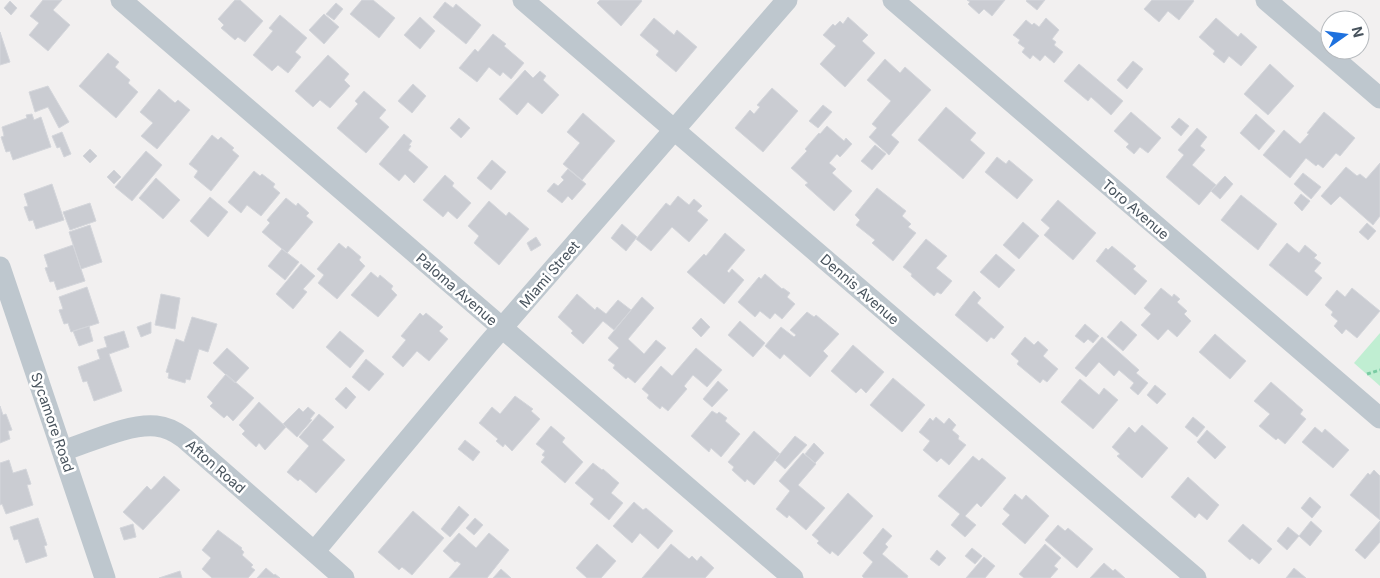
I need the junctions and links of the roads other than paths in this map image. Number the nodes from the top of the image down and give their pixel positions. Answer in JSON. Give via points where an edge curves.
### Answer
{"nodes":[{"id":1,"x":121,"y":0,"type":"edge"},
{"id":2,"x":523,"y":0,"type":"edge"},
{"id":3,"x":787,"y":0,"type":"edge"},
{"id":4,"x":893,"y":0,"type":"edge"},
{"id":5,"x":1266,"y":0,"type":"edge"},
{"id":6,"x":1380,"y":98,"type":"edge"},
{"id":7,"x":675,"y":130,"type":"junction"},
{"id":8,"x":0,"y":267,"type":"edge"},
{"id":9,"x":502,"y":328,"type":"junction"},
{"id":10,"x":1380,"y":418,"type":"edge"},
{"id":11,"x":62,"y":451,"type":"junction"},
{"id":12,"x":314,"y":552,"type":"junction"},
{"id":13,"x":105,"y":578,"type":"edge"},
{"id":14,"x":344,"y":578,"type":"edge"},
{"id":15,"x":793,"y":578,"type":"edge"},
{"id":16,"x":1196,"y":578,"type":"edge"}],
"edges":[{"from":1,"to":9,"type":"street","name":"Paloma Avenue"},
{"from":2,"to":7,"type":"street","name":"Dennis Avenue"},
{"from":3,"to":7,"type":"street","name":"Miami Street"},
{"from":4,"to":10,"type":"street","name":"Toro Avenue"},
{"from":5,"to":6,"type":"street"},
{"from":7,"to":9,"type":"street","name":"Miami Street"},
{"from":7,"to":16,"type":"street","name":"Dennis Avenue"},
{"from":8,"to":11,"type":"street","name":"Sycamore Road"},
{"from":9,"to":12,"type":"street","name":"Miami Street"},
{"from":9,"to":15,"type":"street","name":"Paloma Avenue"},
{"from":11,"to":12,"type":"street","name":"Afton Road","via":[[130,428],[166,428],[184,438]]},
{"from":11,"to":13,"type":"street","name":"Sycamore Road"},
{"from":12,"to":14,"type":"street","name":"Afton Road"}]}
